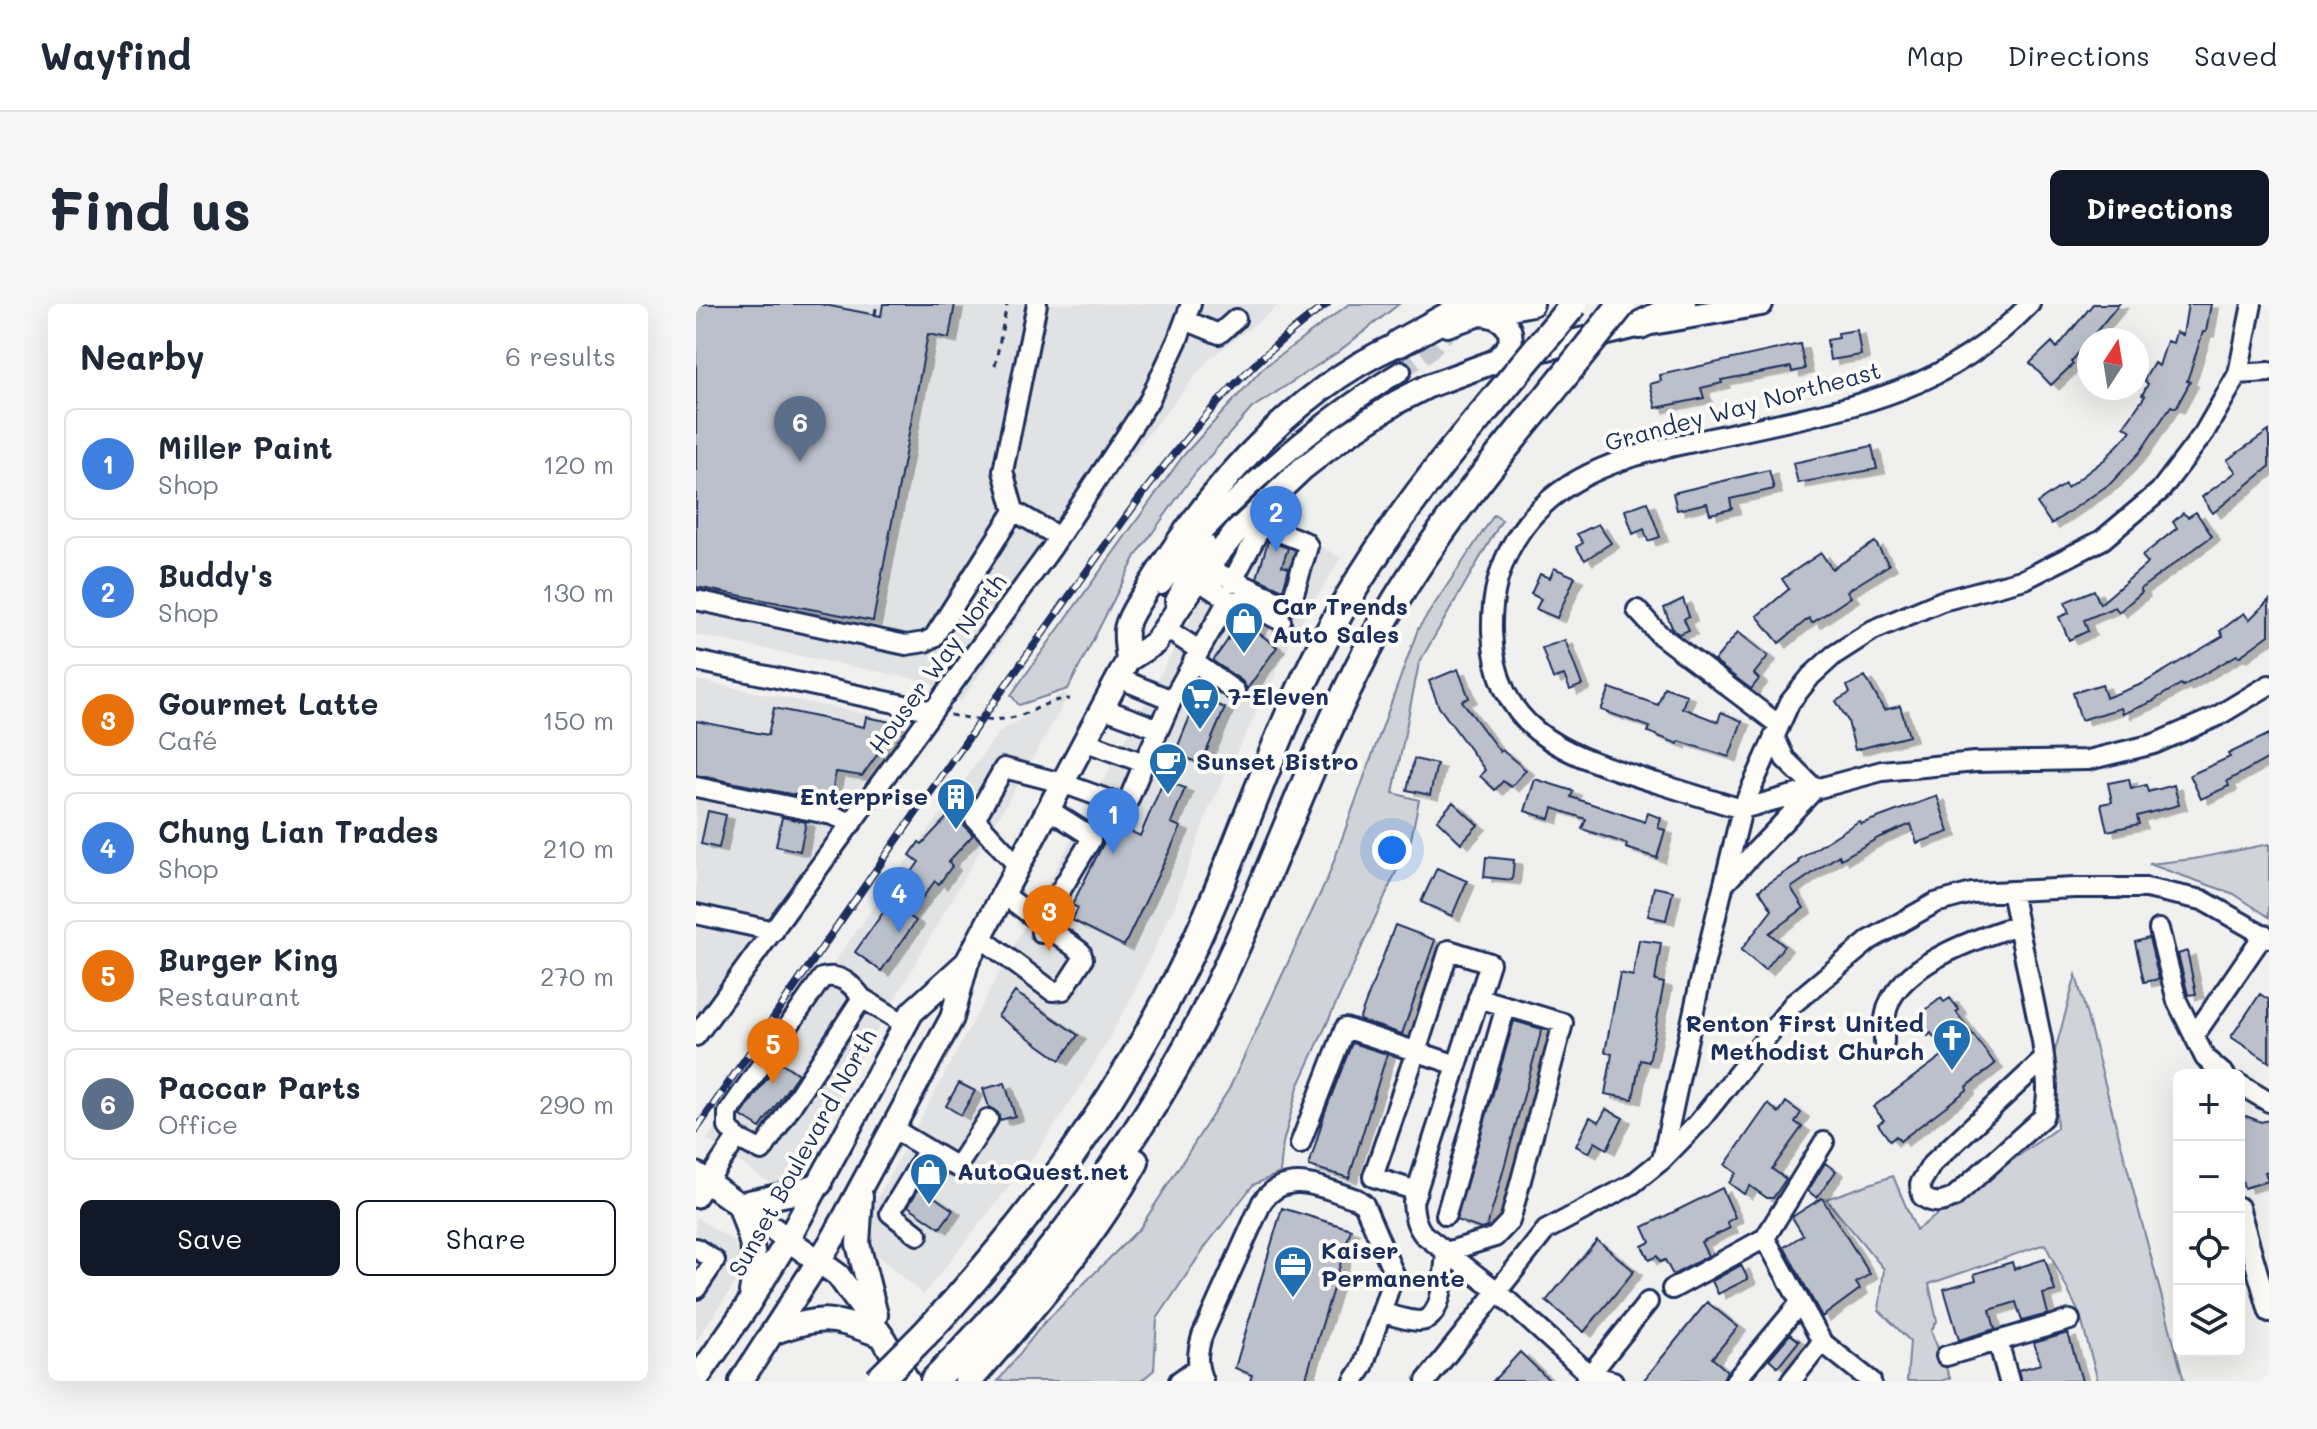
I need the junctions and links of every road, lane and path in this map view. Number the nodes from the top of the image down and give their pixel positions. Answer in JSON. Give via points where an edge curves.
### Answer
{"nodes":[{"id":1,"x":877,"y":304,"type":"edge"},
{"id":2,"x":1007,"y":304,"type":"edge"},
{"id":3,"x":1037,"y":304,"type":"edge"},
{"id":4,"x":1532,"y":304,"type":"edge"},
{"id":5,"x":1574,"y":304,"type":"edge"},
{"id":6,"x":1622,"y":304,"type":"edge"},
{"id":7,"x":1682,"y":304,"type":"edge"},
{"id":8,"x":1761,"y":304,"type":"edge"},
{"id":9,"x":2030,"y":304,"type":"edge"},
{"id":10,"x":2252,"y":304,"type":"edge"},
{"id":11,"x":1475,"y":309,"type":"edge"},
{"id":12,"x":1188,"y":312,"type":"edge"},
{"id":13,"x":875,"y":314,"type":"dead end"},
{"id":14,"x":1236,"y":319,"type":"dead end"},
{"id":15,"x":1640,"y":325,"type":"junction"},
{"id":16,"x":1399,"y":343,"type":"joint"},
{"id":17,"x":1496,"y":361,"type":"junction"},
{"id":18,"x":995,"y":366,"type":"dead end"},
{"id":19,"x":1401,"y":371,"type":"tunnel mouth"},
{"id":20,"x":2269,"y":372,"type":"edge"},
{"id":21,"x":2238,"y":374,"type":"junction"},
{"id":22,"x":1014,"y":511,"type":"junction"},
{"id":23,"x":1224,"y":513,"type":"junction"},
{"id":24,"x":1255,"y":522,"type":"junction"},
{"id":25,"x":1059,"y":537,"type":"junction"},
{"id":26,"x":1202,"y":574,"type":"junction"},
{"id":27,"x":1230,"y":591,"type":"junction"},
{"id":28,"x":696,"y":600,"type":"edge"},
{"id":29,"x":1637,"y":610,"type":"dead end"},
{"id":30,"x":1281,"y":621,"type":"dead end"},
{"id":31,"x":1126,"y":627,"type":"junction"},
{"id":32,"x":1160,"y":636,"type":"junction"},
{"id":33,"x":1196,"y":656,"type":"junction"},
{"id":34,"x":696,"y":661,"type":"edge"},
{"id":35,"x":1123,"y":669,"type":"junction"},
{"id":36,"x":2269,"y":685,"type":"edge"},
{"id":37,"x":1235,"y":691,"type":"dead end"},
{"id":38,"x":1070,"y":699,"type":"dead end"},
{"id":39,"x":1172,"y":700,"type":"junction"},
{"id":40,"x":1102,"y":708,"type":"junction"},
{"id":41,"x":933,"y":711,"type":"junction"},
{"id":42,"x":1159,"y":729,"type":"junction"},
{"id":43,"x":1777,"y":730,"type":"junction"},
{"id":44,"x":1084,"y":741,"type":"junction"},
{"id":45,"x":1144,"y":763,"type":"junction"},
{"id":46,"x":1062,"y":783,"type":"junction"},
{"id":47,"x":696,"y":787,"type":"edge"},
{"id":48,"x":1815,"y":789,"type":"junction"},
{"id":49,"x":1048,"y":809,"type":"junction"},
{"id":50,"x":1742,"y":809,"type":"junction"},
{"id":51,"x":852,"y":823,"type":"junction"},
{"id":52,"x":1018,"y":866,"type":"junction"},
{"id":53,"x":1724,"y":884,"type":"junction"},
{"id":54,"x":2011,"y":891,"type":"junction"},
{"id":55,"x":1003,"y":894,"type":"junction"},
{"id":56,"x":696,"y":914,"type":"edge"},
{"id":57,"x":1041,"y":923,"type":"junction"},
{"id":58,"x":2018,"y":925,"type":"junction"},
{"id":59,"x":2159,"y":929,"type":"dead end"},
{"id":60,"x":774,"y":931,"type":"junction"},
{"id":61,"x":2267,"y":936,"type":"edge"},
{"id":62,"x":980,"y":937,"type":"junction"},
{"id":63,"x":967,"y":962,"type":"junction"},
{"id":64,"x":862,"y":998,"type":"junction"},
{"id":65,"x":1478,"y":998,"type":"junction"},
{"id":66,"x":1506,"y":1006,"type":"junction"},
{"id":67,"x":905,"y":1024,"type":"junction"},
{"id":68,"x":696,"y":1036,"type":"edge"},
{"id":69,"x":2194,"y":1036,"type":"junction"},
{"id":70,"x":1884,"y":1042,"type":"dead end"},
{"id":71,"x":1414,"y":1058,"type":"junction"},
{"id":72,"x":2044,"y":1059,"type":"junction"},
{"id":73,"x":1457,"y":1065,"type":"junction"},
{"id":74,"x":2217,"y":1069,"type":"edge"},
{"id":75,"x":2245,"y":1088,"type":"edge"},
{"id":76,"x":2269,"y":1102,"type":"edge"},
{"id":77,"x":988,"y":1119,"type":"dead end"},
{"id":78,"x":892,"y":1128,"type":"junction"},
{"id":79,"x":737,"y":1138,"type":"junction"},
{"id":80,"x":1824,"y":1142,"type":"dead end"},
{"id":81,"x":1300,"y":1144,"type":"dead end"},
{"id":82,"x":928,"y":1150,"type":"junction"},
{"id":83,"x":1662,"y":1160,"type":"junction"},
{"id":84,"x":867,"y":1176,"type":"junction"},
{"id":85,"x":820,"y":1184,"type":"junction"},
{"id":86,"x":700,"y":1185,"type":"edge"},
{"id":87,"x":1417,"y":1191,"type":"junction"},
{"id":88,"x":739,"y":1204,"type":"junction"},
{"id":89,"x":2241,"y":1213,"type":"edge"},
{"id":90,"x":1446,"y":1215,"type":"dead end"},
{"id":91,"x":918,"y":1235,"type":"dead end"},
{"id":92,"x":789,"y":1238,"type":"junction"},
{"id":93,"x":1765,"y":1238,"type":"junction"},
{"id":94,"x":696,"y":1248,"type":"edge"},
{"id":95,"x":1446,"y":1252,"type":"junction"},
{"id":96,"x":820,"y":1260,"type":"junction"},
{"id":97,"x":696,"y":1289,"type":"edge"},
{"id":98,"x":1672,"y":1289,"type":"dead end"},
{"id":99,"x":1497,"y":1291,"type":"junction"},
{"id":100,"x":1648,"y":1302,"type":"dead end"},
{"id":101,"x":1800,"y":1303,"type":"junction"},
{"id":102,"x":746,"y":1308,"type":"junction"},
{"id":103,"x":2269,"y":1312,"type":"edge"},
{"id":104,"x":1381,"y":1313,"type":"junction"},
{"id":105,"x":2070,"y":1320,"type":"dead end"},
{"id":106,"x":775,"y":1332,"type":"junction"},
{"id":107,"x":882,"y":1336,"type":"junction"},
{"id":108,"x":1998,"y":1341,"type":"junction"},
{"id":109,"x":1822,"y":1342,"type":"junction"},
{"id":110,"x":1946,"y":1356,"type":"dead end"},
{"id":111,"x":1200,"y":1374,"type":"edge"},
{"id":112,"x":949,"y":1377,"type":"edge"},
{"id":113,"x":1589,"y":1379,"type":"edge"},
{"id":114,"x":696,"y":1380,"type":"edge"},
{"id":115,"x":741,"y":1381,"type":"edge"},
{"id":116,"x":878,"y":1381,"type":"edge"},
{"id":117,"x":908,"y":1381,"type":"edge"},
{"id":118,"x":1179,"y":1381,"type":"edge"},
{"id":119,"x":1354,"y":1381,"type":"edge"},
{"id":120,"x":1426,"y":1381,"type":"edge"},
{"id":121,"x":1613,"y":1381,"type":"edge"},
{"id":122,"x":1735,"y":1381,"type":"edge"},
{"id":123,"x":1791,"y":1381,"type":"edge"},
{"id":124,"x":1871,"y":1381,"type":"edge"},
{"id":125,"x":2009,"y":1381,"type":"edge"}],
"edges":[{"from":1,"to":13,"type":"path"},
{"from":2,"to":18,"type":"path"},
{"from":3,"to":22,"type":"street","via":[[1003,471]]},
{"from":4,"to":11,"type":"main road"},
{"from":5,"to":116,"type":"highway","bridge":true,"via":[[1439,464],[1385,538],[1324,643],[1189,953],[1134,1059],[1081,1142],[961,1296]]},
{"from":6,"to":112,"type":"highway","bridge":true,"via":[[1441,531],[1382,624],[1187,1047],[1078,1216]]},
{"from":7,"to":15,"type":"highway"},
{"from":8,"to":15,"type":"main road","name":"Sunset Boulevard North"},
{"from":9,"to":50,"type":"street","name":"Grandey Way Northeast","via":[[1968,355],[1901,390],[1831,412],[1645,453],[1572,482],[1525,523],[1506,554],[1495,585],[1492,646],[1506,691],[1525,721],[1566,751]]},
{"from":10,"to":21,"type":"street"},
{"from":11,"to":16,"type":"highway"},
{"from":11,"to":17,"type":"main road","via":[[1501,319],[1510,331],[1510,345]]},
{"from":12,"to":14,"type":"street","via":[[1219,334]]},
{"from":12,"to":25,"type":"street","name":"Houser Way North","via":[[1149,401]]},
{"from":15,"to":17,"type":"main road","name":"Sunset Boulevard North"},
{"from":16,"to":31,"type":"main road","via":[[1335,381],[1230,473],[1182,534]]},
{"from":17,"to":24,"type":"main road","name":"Sunset Boulevard North","via":[[1428,386],[1342,438],[1302,469]]},
{"from":19,"to":23,"type":"street","via":[[1307,434]]},
{"from":20,"to":21,"type":"street"},
{"from":21,"to":43,"type":"street","via":[[2204,433],[2160,491],[2102,540],[2025,579],[1942,601],[1873,630],[1811,676]]},
{"from":22,"to":25,"type":"street"},
{"from":22,"to":28,"type":"street","via":[[934,637],[916,645]]},
{"from":23,"to":31,"type":"street","via":[[1197,538]]},
{"from":23,"to":32,"type":"street"},
{"from":24,"to":26,"type":"main road","name":"Sunset Boulevard North"},
{"from":24,"to":27,"type":"street"},
{"from":24,"to":27,"type":"street","via":[[1308,546],[1294,599],[1285,604]]},
{"from":25,"to":41,"type":"street","name":"Houser Way North"},
{"from":26,"to":27,"type":"street"},
{"from":26,"to":32,"type":"main road","name":"Sunset Boulevard North"},
{"from":27,"to":30,"type":"street"},
{"from":27,"to":33,"type":"street"},
{"from":29,"to":43,"type":"street","via":[[1660,635]]},
{"from":31,"to":35,"type":"main road"},
{"from":32,"to":33,"type":"street"},
{"from":32,"to":35,"type":"main road","name":"Sunset Boulevard North"},
{"from":33,"to":37,"type":"street"},
{"from":33,"to":39,"type":"street"},
{"from":34,"to":41,"type":"street"},
{"from":35,"to":39,"type":"street"},
{"from":35,"to":40,"type":"main road","name":"Sunset Boulevard North"},
{"from":36,"to":48,"type":"street","via":[[2216,717],[2154,744],[2088,760],[1975,762],[1882,771]]},
{"from":38,"to":41,"type":"path","via":[[1044,703],[1016,717],[964,718]]},
{"from":39,"to":42,"type":"street"},
{"from":40,"to":42,"type":"street"},
{"from":40,"to":44,"type":"main road","name":"Sunset Boulevard North"},
{"from":41,"to":51,"type":"street","name":"Houser Way North"},
{"from":42,"to":45,"type":"street"},
{"from":43,"to":48,"type":"street","via":[[1785,759]]},
{"from":43,"to":50,"type":"street"},
{"from":44,"to":45,"type":"street"},
{"from":44,"to":46,"type":"main road","name":"Sunset Boulevard North"},
{"from":45,"to":46,"type":"street","via":[[1126,806]]},
{"from":46,"to":49,"type":"main road","name":"Sunset Boulevard North"},
{"from":46,"to":52,"type":"street","via":[[1004,768],[975,819]]},
{"from":47,"to":51,"type":"street"},
{"from":48,"to":50,"type":"street"},
{"from":48,"to":53,"type":"street"},
{"from":49,"to":52,"type":"main road","name":"Sunset Boulevard North"},
{"from":49,"to":57,"type":"street","via":[[1091,840]]},
{"from":50,"to":53,"type":"street"},
{"from":51,"to":60,"type":"street","name":"Houser Way North"},
{"from":52,"to":55,"type":"main road","name":"Sunset Boulevard North"},
{"from":53,"to":83,"type":"street"},
{"from":54,"to":58,"type":"street"},
{"from":54,"to":61,"type":"street","via":[[2146,888],[2202,900]]},
{"from":54,"to":83,"type":"street","via":[[1972,893],[1935,903],[1870,940],[1793,1004]]},
{"from":55,"to":57,"type":"street"},
{"from":55,"to":62,"type":"main road","name":"Sunset Boulevard North"},
{"from":56,"to":60,"type":"street"},
{"from":57,"to":62,"type":"street","via":[[1081,952],[1083,959],[1063,990],[1052,991]]},
{"from":58,"to":70,"type":"street","via":[[1971,940],[1913,973],[1892,998]]},
{"from":58,"to":72,"type":"street"},
{"from":59,"to":69,"type":"street","via":[[2177,1001]]},
{"from":60,"to":68,"type":"street","name":"Houser Way North"},
{"from":61,"to":69,"type":"street"},
{"from":62,"to":63,"type":"main road","name":"Sunset Boulevard North"},
{"from":63,"to":67,"type":"main road","name":"Sunset Boulevard North"},
{"from":63,"to":78,"type":"main road","name":"Sunset Boulevard North","via":[[952,1018]]},
{"from":64,"to":67,"type":"street"},
{"from":64,"to":79,"type":"street","via":[[762,1151]]},
{"from":64,"to":79,"type":"street","via":[[838,977],[822,978],[728,1113],[728,1127]]},
{"from":65,"to":66,"type":"street"},
{"from":65,"to":71,"type":"street","via":[[1490,963],[1449,950]]},
{"from":65,"to":73,"type":"street"},
{"from":66,"to":90,"type":"street"},
{"from":66,"to":95,"type":"street","via":[[1563,1023],[1510,1221],[1495,1237]]},
{"from":67,"to":85,"type":"main road","name":"Sunset Boulevard North"},
{"from":69,"to":74,"type":"street"},
{"from":71,"to":73,"type":"street"},
{"from":71,"to":81,"type":"street","via":[[1345,1028]]},
{"from":71,"to":87,"type":"street","via":[[1373,1177]]},
{"from":72,"to":72,"type":"street","via":[[2048,1100],[2043,1117],[1953,1198],[1930,1203],[1920,1184],[1932,1164]]},
{"from":73,"to":87,"type":"street"},
{"from":75,"to":76,"type":"street"},
{"from":77,"to":82,"type":"street","via":[[957,1167]]},
{"from":78,"to":82,"type":"street"},
{"from":78,"to":84,"type":"main road","name":"Sunset Boulevard North"},
{"from":79,"to":86,"type":"street"},
{"from":80,"to":93,"type":"street"},
{"from":82,"to":91,"type":"street","via":[[890,1213]]},
{"from":83,"to":99,"type":"street","via":[[1631,1185],[1546,1230]]},
{"from":84,"to":96,"type":"main road","name":"Sunset Boulevard North"},
{"from":84,"to":107,"type":"main road","via":[[858,1244]]},
{"from":85,"to":88,"type":"main road"},
{"from":85,"to":92,"type":"main road","name":"Sunset Boulevard North"},
{"from":86,"to":88,"type":"main road"},
{"from":87,"to":95,"type":"street","via":[[1416,1225]]},
{"from":88,"to":92,"type":"main road"},
{"from":88,"to":102,"type":"main road","via":[[756,1268]]},
{"from":89,"to":103,"type":"street"},
{"from":92,"to":96,"type":"main road"},
{"from":92,"to":102,"type":"main road","name":"Sunset Boulevard North"},
{"from":93,"to":98,"type":"street"},
{"from":93,"to":101,"type":"street"},
{"from":94,"to":97,"type":"street","via":[[715,1261]]},
{"from":95,"to":99,"type":"street"},
{"from":95,"to":104,"type":"street","via":[[1439,1306],[1429,1319]]},
{"from":96,"to":106,"type":"main road","name":"Sunset Boulevard North"},
{"from":96,"to":107,"type":"main road","via":[[838,1275]]},
{"from":99,"to":113,"type":"street"},
{"from":99,"to":120,"type":"street"},
{"from":100,"to":113,"type":"street"},
{"from":101,"to":109,"type":"street"},
{"from":101,"to":122,"type":"street"},
{"from":102,"to":114,"type":"main road","name":"Sunset Boulevard North"},
{"from":104,"to":111,"type":"street","via":[[1394,1274],[1364,1204],[1294,1181],[1280,1185],[1262,1202],[1202,1336],[1197,1351]]},
{"from":104,"to":119,"type":"street"},
{"from":105,"to":108,"type":"street"},
{"from":106,"to":107,"type":"main road","via":[[806,1321],[834,1319]]},
{"from":106,"to":115,"type":"main road","name":"Sunset Boulevard North"},
{"from":107,"to":117,"type":"main road"},
{"from":108,"to":110,"type":"street"},
{"from":108,"to":125,"type":"street"},
{"from":109,"to":123,"type":"street"},
{"from":109,"to":124,"type":"street"},
{"from":111,"to":118,"type":"street"},
{"from":113,"to":121,"type":"street"}]}
